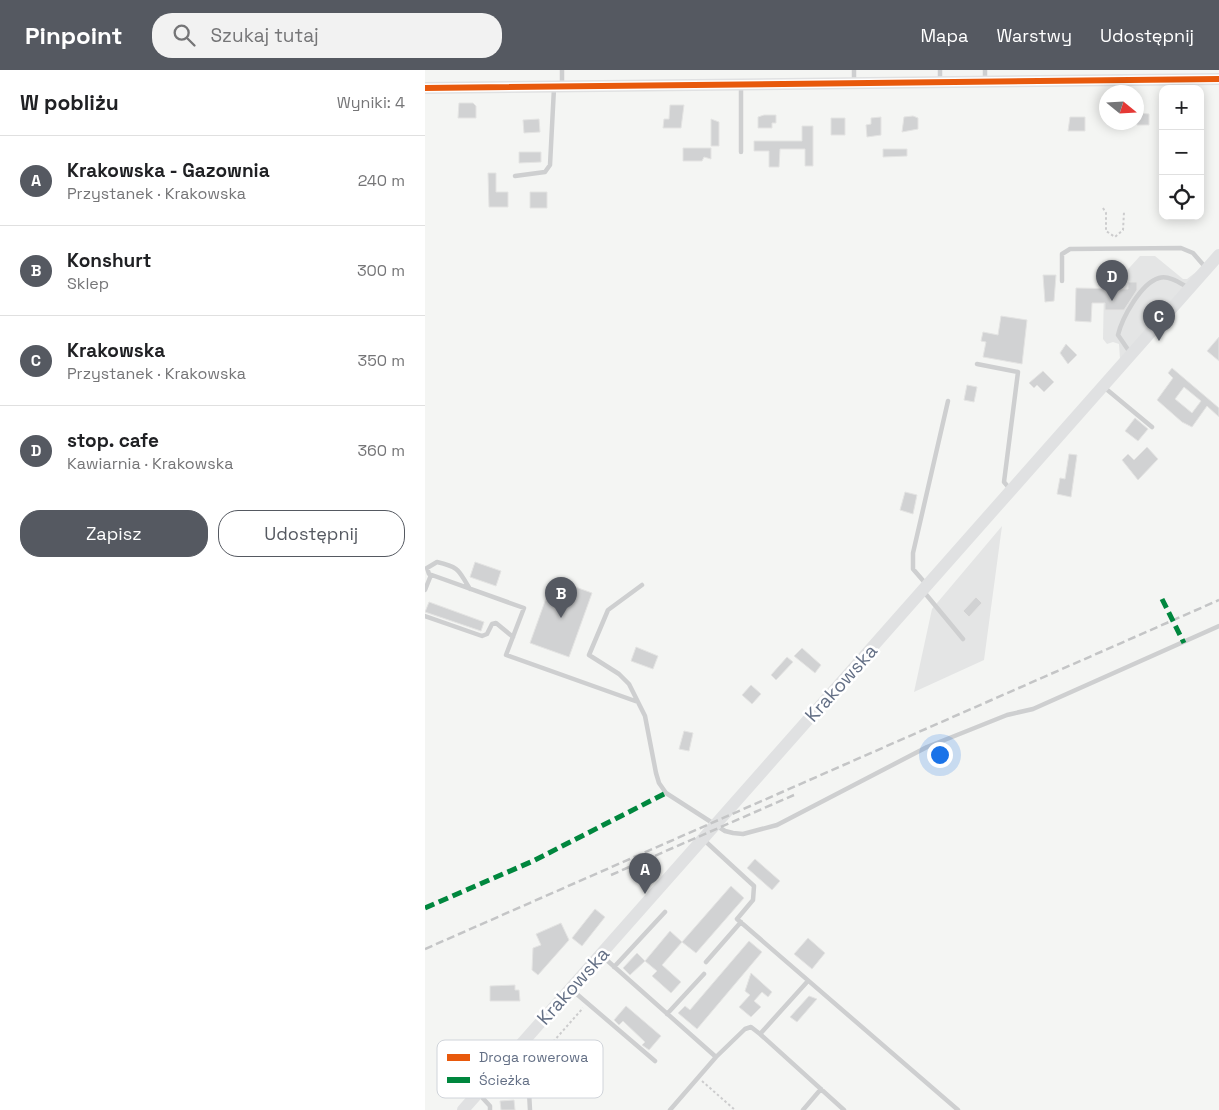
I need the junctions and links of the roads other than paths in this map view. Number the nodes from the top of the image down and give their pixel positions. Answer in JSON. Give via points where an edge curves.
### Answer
{"nodes":[{"id":1,"x":562,"y":70,"type":"edge"},
{"id":2,"x":854,"y":70,"type":"edge"},
{"id":3,"x":940,"y":76,"type":"edge"},
{"id":4,"x":985,"y":76,"type":"edge"},
{"id":5,"x":1219,"y":79,"type":"edge"},
{"id":6,"x":855,"y":84,"type":"junction"},
{"id":7,"x":741,"y":85,"type":"junction"},
{"id":8,"x":558,"y":87,"type":"junction"},
{"id":9,"x":425,"y":88,"type":"edge"},
{"id":10,"x":741,"y":152,"type":"dead end"},
{"id":11,"x":515,"y":176,"type":"dead end"},
{"id":12,"x":1219,"y":255,"type":"edge"},
{"id":13,"x":1207,"y":269,"type":"junction"},
{"id":14,"x":1062,"y":281,"type":"dead end"},
{"id":15,"x":1190,"y":289,"type":"junction"},
{"id":16,"x":1131,"y":355,"type":"junction"},
{"id":17,"x":977,"y":364,"type":"dead end"},
{"id":18,"x":1103,"y":386,"type":"junction"},
{"id":19,"x":948,"y":402,"type":"dead end"},
{"id":20,"x":1152,"y":427,"type":"dead end"},
{"id":21,"x":1011,"y":490,"type":"junction"},
{"id":22,"x":431,"y":575,"type":"junction"},
{"id":23,"x":642,"y":585,"type":"dead end"},
{"id":24,"x":925,"y":588,"type":"junction"},
{"id":25,"x":470,"y":589,"type":"junction"},
{"id":26,"x":425,"y":590,"type":"edge"},
{"id":27,"x":425,"y":616,"type":"edge"},
{"id":28,"x":1219,"y":626,"type":"edge"},
{"id":29,"x":513,"y":637,"type":"junction"},
{"id":30,"x":963,"y":639,"type":"dead end"},
{"id":31,"x":638,"y":702,"type":"junction"},
{"id":32,"x":716,"y":824,"type":"junction"},
{"id":33,"x":702,"y":838,"type":"junction"},
{"id":34,"x":665,"y":912,"type":"dead end"},
{"id":35,"x":741,"y":922,"type":"junction"},
{"id":36,"x":601,"y":955,"type":"junction"},
{"id":37,"x":706,"y":962,"type":"dead end"},
{"id":38,"x":614,"y":967,"type":"junction"},
{"id":39,"x":704,"y":974,"type":"dead end"},
{"id":40,"x":807,"y":982,"type":"junction"},
{"id":41,"x":571,"y":989,"type":"junction"},
{"id":42,"x":667,"y":1014,"type":"junction"},
{"id":43,"x":760,"y":1034,"type":"junction"},
{"id":44,"x":525,"y":1040,"type":"edge"},
{"id":45,"x":716,"y":1058,"type":"junction"},
{"id":46,"x":655,"y":1061,"type":"dead end"},
{"id":47,"x":821,"y":1089,"type":"junction"},
{"id":48,"x":473,"y":1098,"type":"edge"},
{"id":49,"x":483,"y":1098,"type":"edge"},
{"id":50,"x":463,"y":1110,"type":"edge"},
{"id":51,"x":490,"y":1110,"type":"edge"},
{"id":52,"x":670,"y":1110,"type":"edge"},
{"id":53,"x":803,"y":1110,"type":"edge"},
{"id":54,"x":844,"y":1110,"type":"edge"},
{"id":55,"x":958,"y":1110,"type":"edge"}],
"edges":[{"from":1,"to":8,"type":"lane"},
{"from":2,"to":6,"type":"lane"},
{"from":3,"to":4,"type":"main road"},
{"from":3,"to":6,"type":"main road"},
{"from":4,"to":5,"type":"main road"},
{"from":6,"to":7,"type":"main road"},
{"from":7,"to":8,"type":"main road"},
{"from":7,"to":10,"type":"lane"},
{"from":8,"to":9,"type":"main road"},
{"from":8,"to":11,"type":"lane","via":[[550,165],[545,172]]},
{"from":12,"to":13,"type":"main road","name":"Krakowska"},
{"from":13,"to":14,"type":"lane","via":[[1193,253],[1181,248],[1070,249],[1062,254]]},
{"from":13,"to":15,"type":"main road","name":"Krakowska"},
{"from":15,"to":16,"type":"main road","name":"Krakowska"},
{"from":15,"to":16,"type":"lane","via":[[1168,278],[1158,278],[1139,294],[1121,323],[1118,335]]},
{"from":16,"to":18,"type":"main road","name":"Krakowska"},
{"from":17,"to":21,"type":"lane","via":[[1018,372],[1005,460],[1004,482]]},
{"from":18,"to":20,"type":"lane"},
{"from":18,"to":21,"type":"main road","name":"Krakowska"},
{"from":19,"to":24,"type":"lane","via":[[913,553],[913,569]]},
{"from":21,"to":24,"type":"main road","name":"Krakowska"},
{"from":22,"to":25,"type":"lane"},
{"from":22,"to":25,"type":"lane","via":[[427,570],[433,563],[458,569]]},
{"from":22,"to":26,"type":"lane"},
{"from":23,"to":31,"type":"lane","via":[[608,610],[589,655],[619,674],[629,684]]},
{"from":24,"to":30,"type":"lane"},
{"from":24,"to":32,"type":"main road","name":"Krakowska"},
{"from":25,"to":29,"type":"lane","via":[[524,608]]},
{"from":27,"to":29,"type":"lane","via":[[483,636],[496,623]]},
{"from":28,"to":32,"type":"lane","via":[[1033,709],[1007,715],[927,747],[777,825],[743,834],[725,831]]},
{"from":29,"to":31,"type":"lane","via":[[506,656]]},
{"from":31,"to":32,"type":"lane","via":[[649,731],[659,783],[666,793]]},
{"from":32,"to":33,"type":"main road","name":"Krakowska"},
{"from":33,"to":35,"type":"lane","via":[[754,886],[753,900],[737,919]]},
{"from":33,"to":36,"type":"main road","name":"Krakowska"},
{"from":34,"to":38,"type":"lane"},
{"from":35,"to":37,"type":"lane"},
{"from":35,"to":40,"type":"lane"},
{"from":36,"to":38,"type":"lane"},
{"from":36,"to":41,"type":"main road","name":"Krakowska"},
{"from":38,"to":42,"type":"lane"},
{"from":39,"to":42,"type":"lane"},
{"from":40,"to":43,"type":"lane"},
{"from":40,"to":55,"type":"lane"},
{"from":41,"to":44,"type":"main road","name":"Krakowska"},
{"from":41,"to":46,"type":"lane"},
{"from":42,"to":45,"type":"lane"},
{"from":43,"to":45,"type":"lane","via":[[751,1027],[747,1028]]},
{"from":43,"to":47,"type":"lane"},
{"from":45,"to":52,"type":"lane"},
{"from":47,"to":53,"type":"lane"},
{"from":47,"to":54,"type":"lane"},
{"from":48,"to":50,"type":"main road","name":"Krakowska"},
{"from":49,"to":51,"type":"lane"}]}
